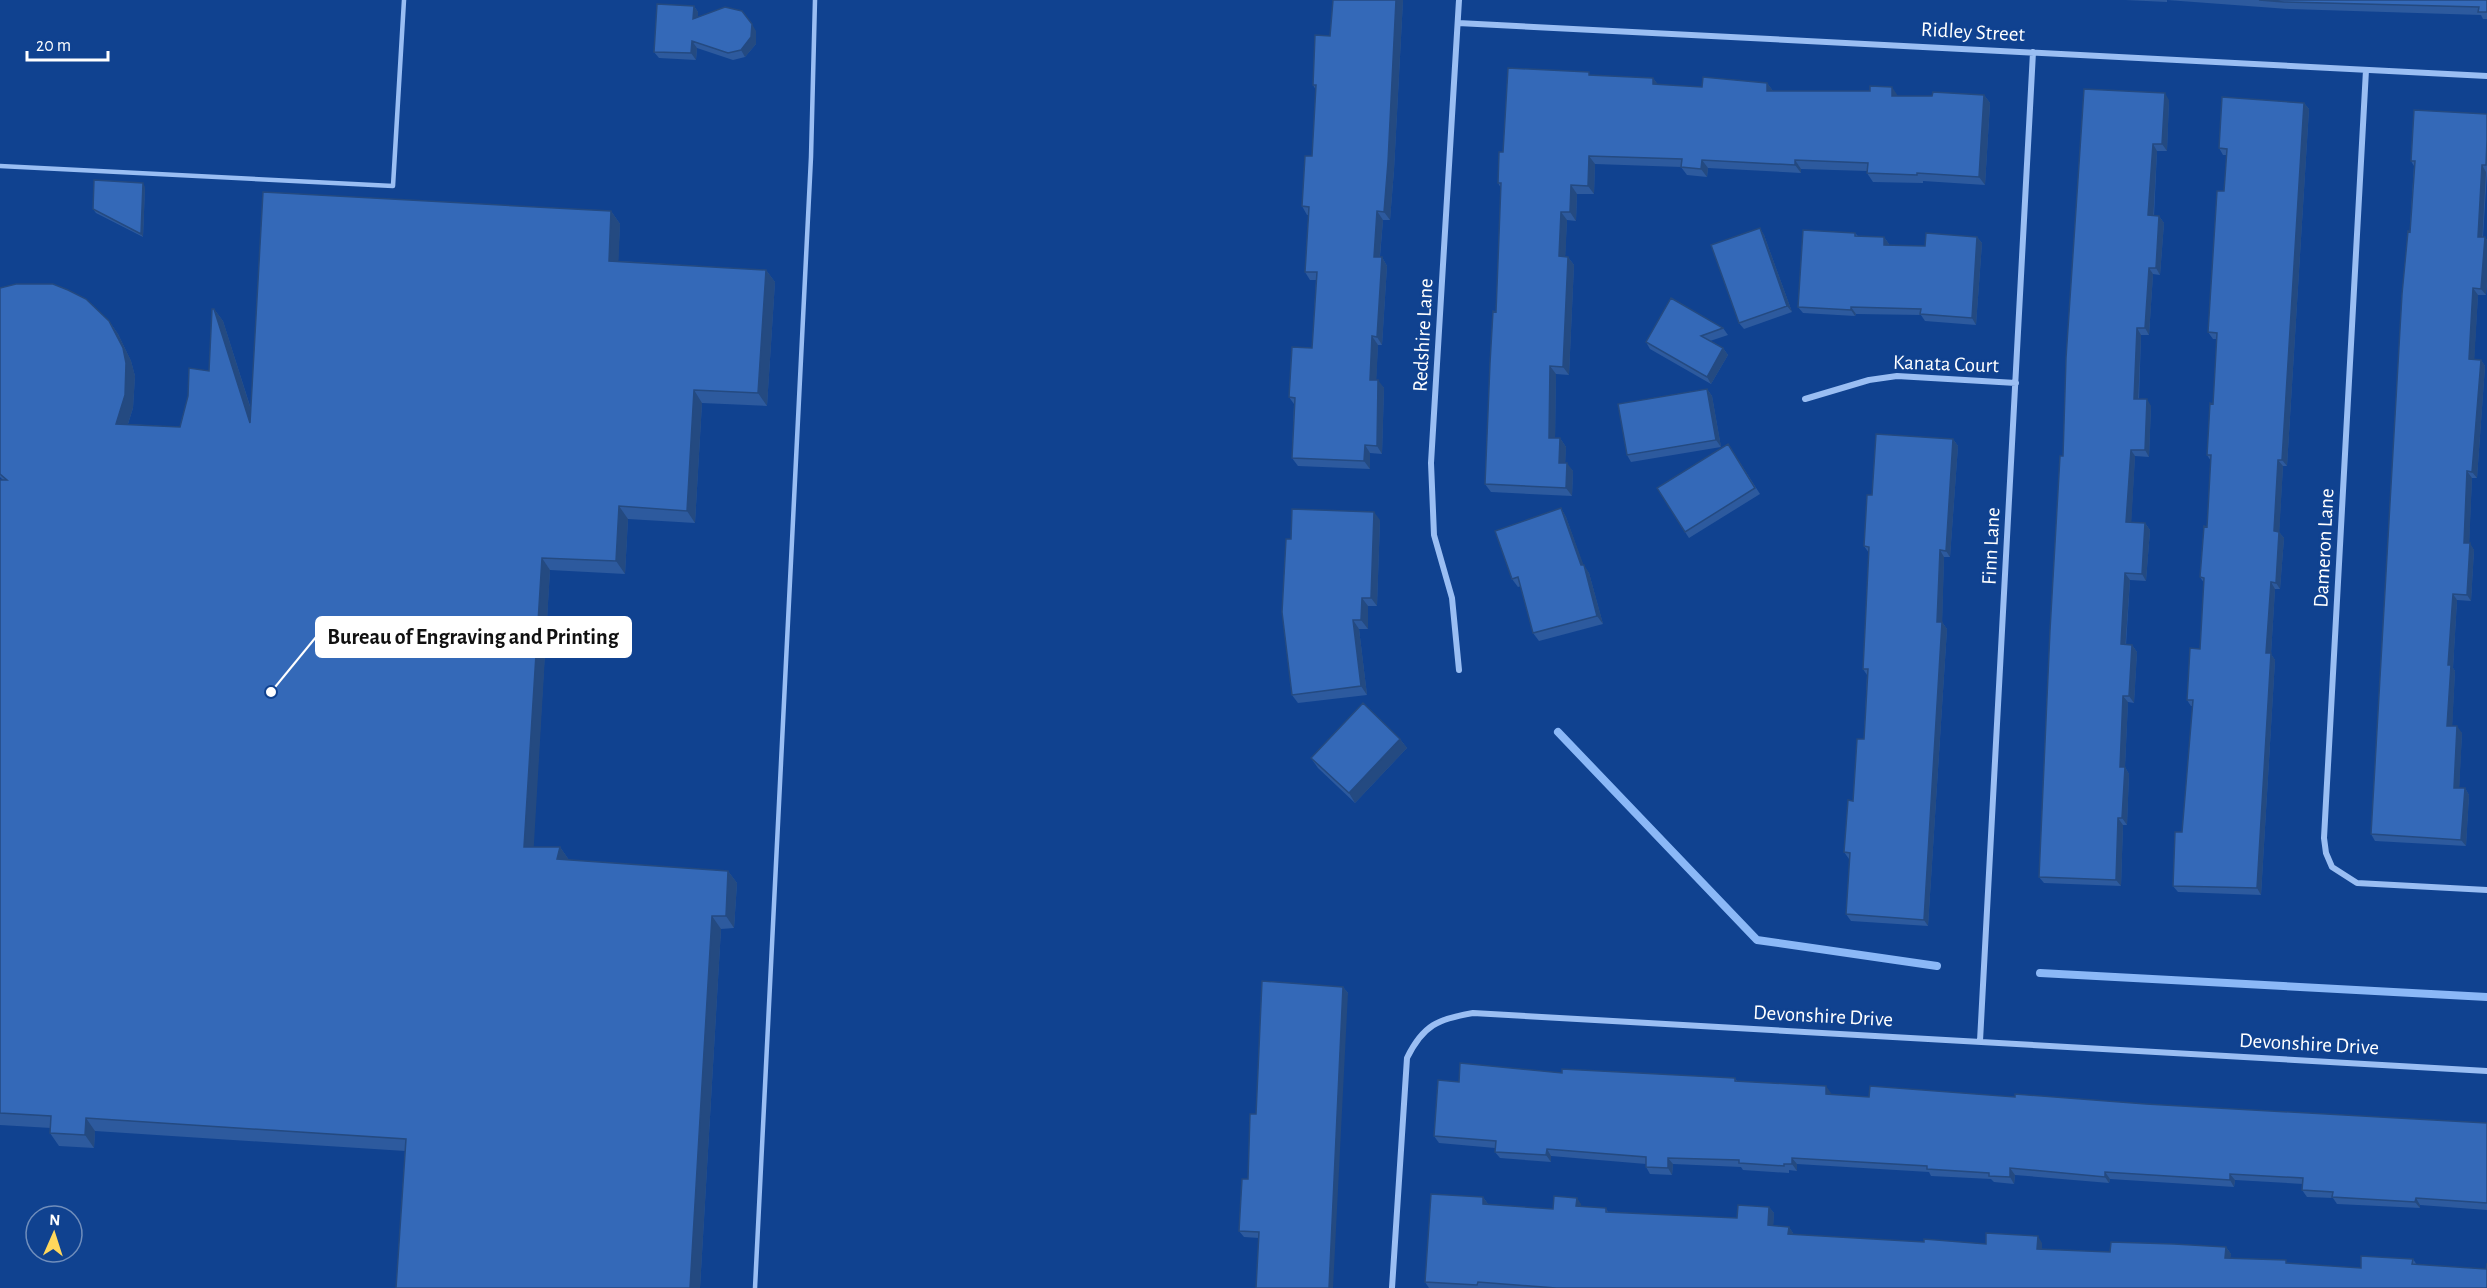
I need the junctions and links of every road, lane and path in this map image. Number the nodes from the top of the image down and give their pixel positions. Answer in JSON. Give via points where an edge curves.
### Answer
{"nodes":[{"id":1,"x":404,"y":0,"type":"edge"},
{"id":2,"x":815,"y":0,"type":"edge"},
{"id":3,"x":1459,"y":0,"type":"edge"},
{"id":4,"x":1458,"y":23,"type":"junction"},
{"id":5,"x":2033,"y":52,"type":"junction"},
{"id":6,"x":2366,"y":70,"type":"junction"},
{"id":7,"x":2487,"y":76,"type":"edge"},
{"id":8,"x":0,"y":166,"type":"edge"},
{"id":9,"x":2016,"y":382,"type":"junction"},
{"id":10,"x":1805,"y":399,"type":"dead end"},
{"id":11,"x":1459,"y":670,"type":"dead end"},
{"id":12,"x":2487,"y":890,"type":"edge"},
{"id":13,"x":1980,"y":1041,"type":"junction"},
{"id":14,"x":2487,"y":1071,"type":"edge"},
{"id":15,"x":755,"y":1288,"type":"edge"},
{"id":16,"x":1392,"y":1288,"type":"edge"}],
"edges":[{"from":1,"to":8,"type":"lane","via":[[393,186]]},
{"from":2,"to":15,"type":"lane"},
{"from":3,"to":4,"type":"street","name":"Redshire Lane"},
{"from":4,"to":5,"type":"street","name":"Ridley Street"},
{"from":4,"to":11,"type":"street","name":"Redshire Lane","via":[[1431,463],[1434,535],[1452,598]]},
{"from":5,"to":6,"type":"street","name":"Ridley Street"},
{"from":5,"to":9,"type":"street","name":"Finn Lane"},
{"from":6,"to":7,"type":"street","name":"Ridley Street"},
{"from":6,"to":12,"type":"street","name":"Dameron Lane","via":[[2326,853],[2332,867],[2357,883]]},
{"from":9,"to":10,"type":"street","name":"Kanata Court","via":[[1897,376]]},
{"from":9,"to":13,"type":"street","name":"Finn Lane"},
{"from":13,"to":14,"type":"street","name":"Devonshire Drive"},
{"from":13,"to":16,"type":"street","name":"Devonshire Drive","via":[[1473,1013],[1446,1018],[1430,1026],[1416,1040],[1407,1058]]}]}
